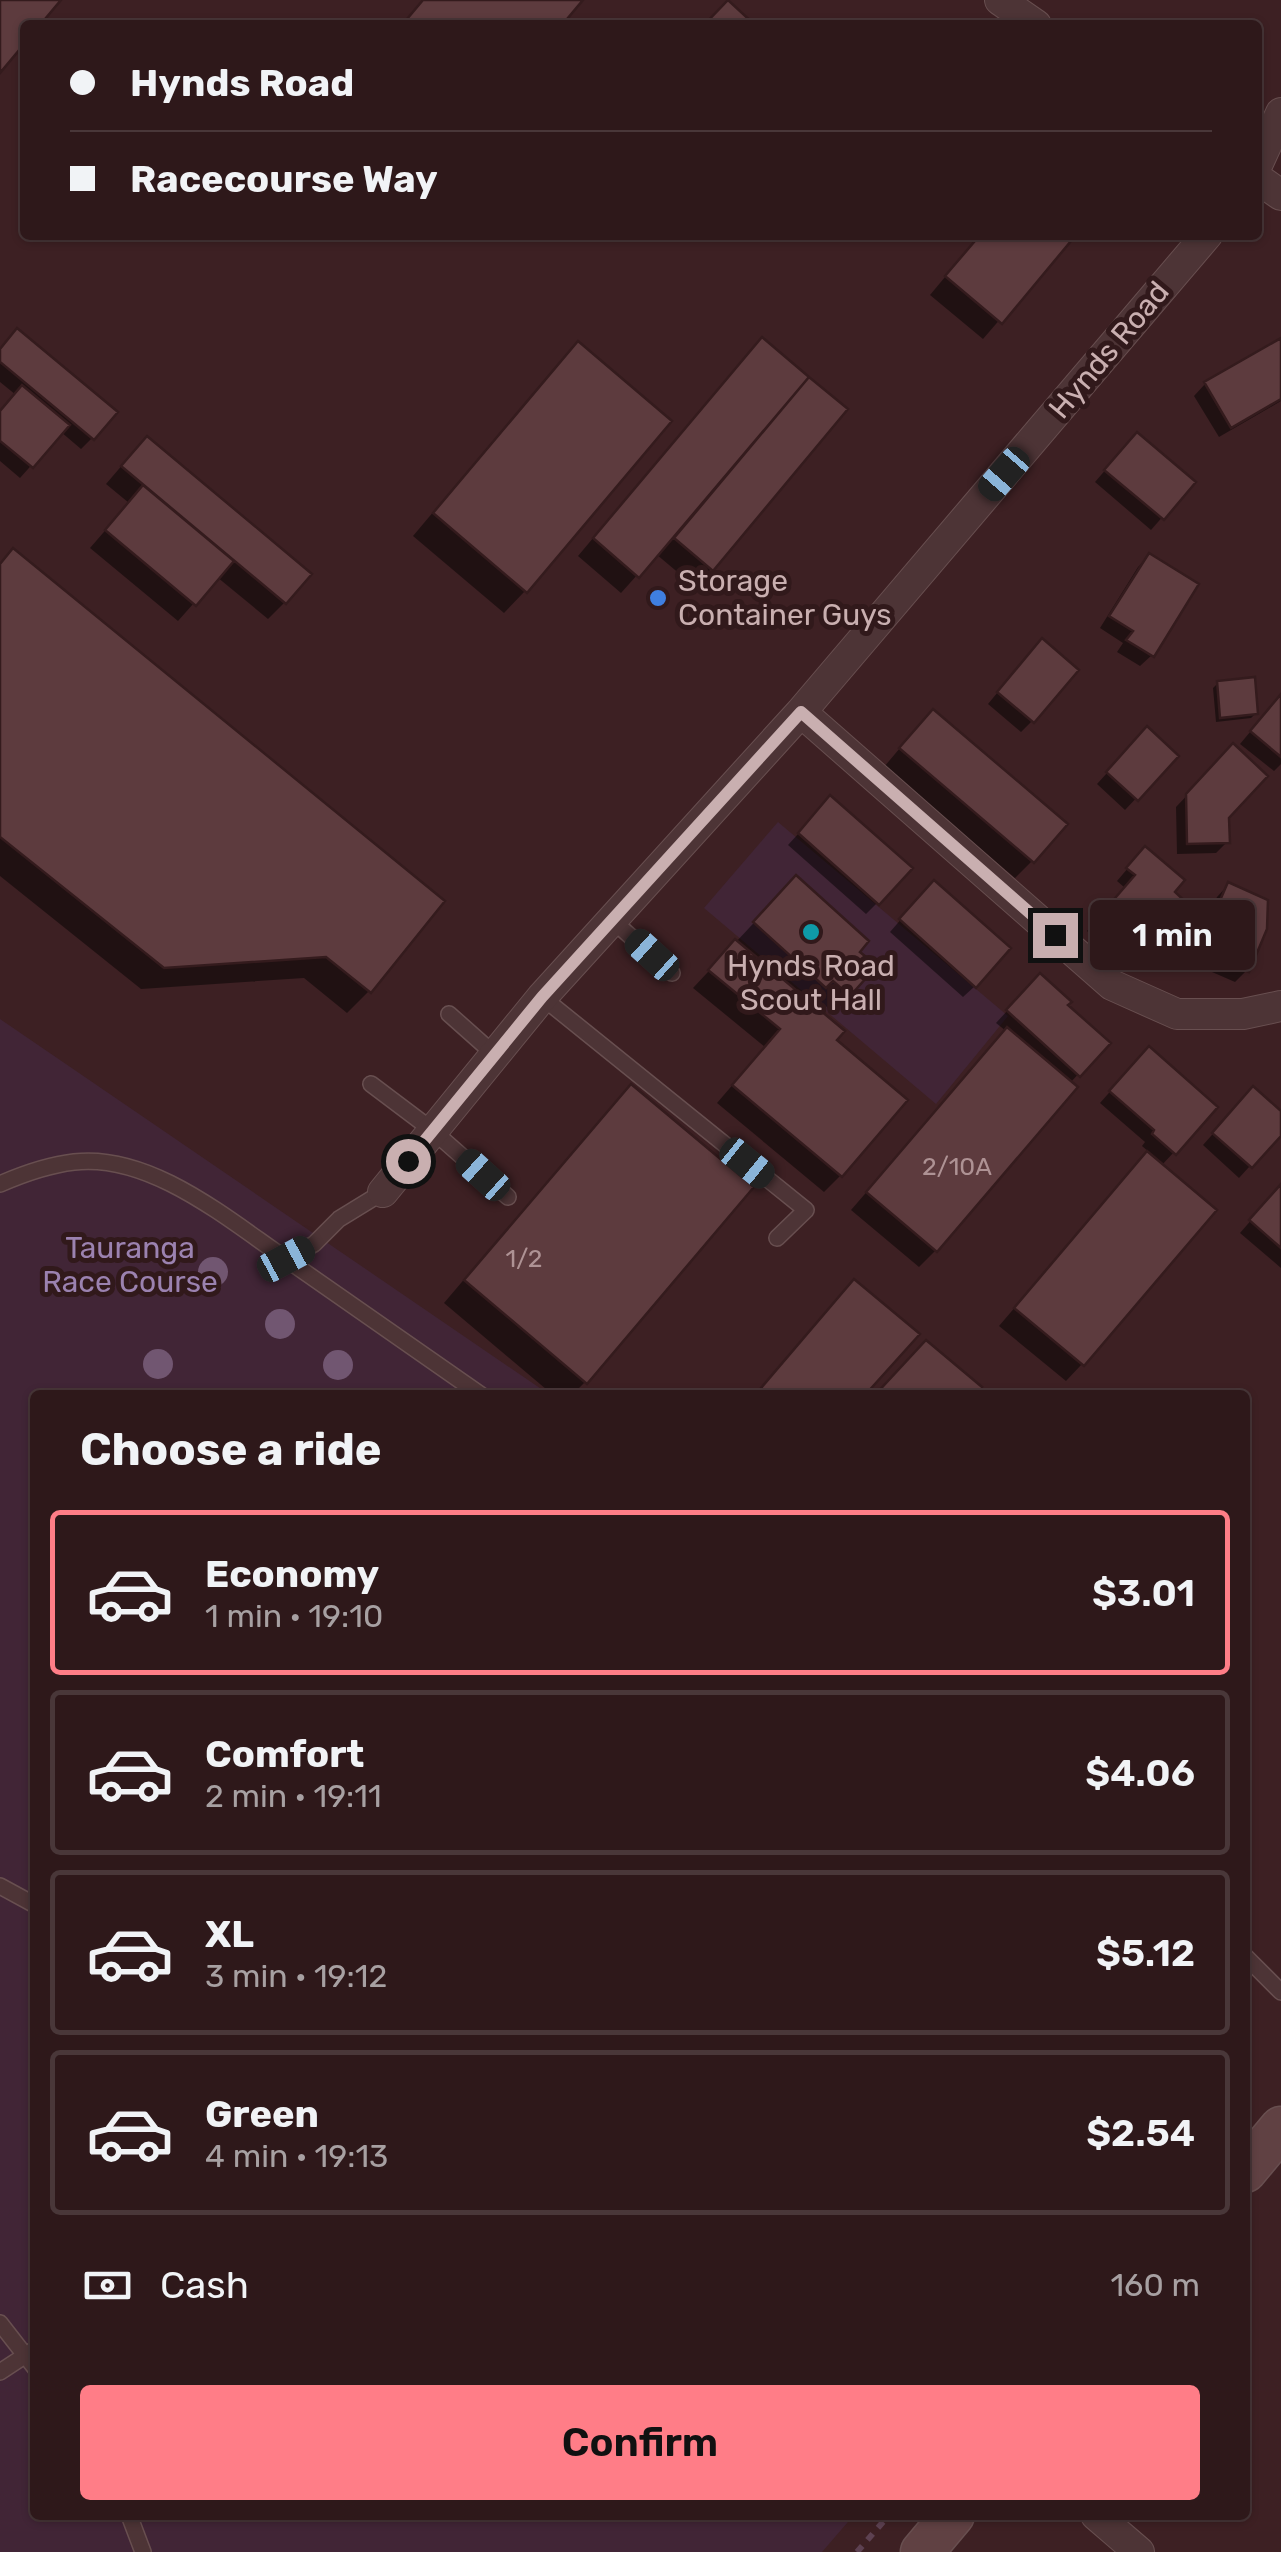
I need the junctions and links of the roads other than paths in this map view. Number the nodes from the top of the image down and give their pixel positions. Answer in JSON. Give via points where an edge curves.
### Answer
{"nodes":[{"id":1,"x":1000,"y":0,"type":"edge"},
{"id":2,"x":1029,"y":20,"type":"edge"},
{"id":3,"x":1281,"y":114,"type":"edge"},
{"id":4,"x":1262,"y":154,"type":"edge"},
{"id":5,"x":1203,"y":240,"type":"edge"},
{"id":6,"x":801,"y":712,"type":"junction"},
{"id":7,"x":612,"y":920,"type":"junction"},
{"id":8,"x":672,"y":973,"type":"dead end"},
{"id":9,"x":542,"y":997,"type":"junction"},
{"id":10,"x":1281,"y":1006,"type":"edge"},
{"id":11,"x":449,"y":1014,"type":"dead end"},
{"id":12,"x":494,"y":1054,"type":"junction"},
{"id":13,"x":371,"y":1084,"type":"dead end"},
{"id":14,"x":432,"y":1130,"type":"junction"},
{"id":15,"x":0,"y":1184,"type":"edge"},
{"id":16,"x":383,"y":1192,"type":"joint"},
{"id":17,"x":508,"y":1197,"type":"dead end"},
{"id":18,"x":777,"y":1238,"type":"dead end"},
{"id":19,"x":286,"y":1259,"type":"junction"},
{"id":20,"x":474,"y":1390,"type":"edge"},
{"id":21,"x":0,"y":1886,"type":"edge"},
{"id":22,"x":30,"y":1902,"type":"edge"},
{"id":23,"x":1250,"y":1961,"type":"edge"},
{"id":24,"x":1281,"y":1992,"type":"edge"},
{"id":25,"x":1281,"y":2128,"type":"edge"},
{"id":26,"x":1250,"y":2165,"type":"edge"},
{"id":27,"x":0,"y":2323,"type":"edge"},
{"id":28,"x":30,"y":2356,"type":"edge"},
{"id":29,"x":30,"y":2359,"type":"edge"},
{"id":30,"x":0,"y":2372,"type":"edge"},
{"id":31,"x":132,"y":2520,"type":"edge"},
{"id":32,"x":950,"y":2520,"type":"edge"},
{"id":33,"x":1102,"y":2520,"type":"edge"},
{"id":34,"x":143,"y":2552,"type":"edge"},
{"id":35,"x":922,"y":2552,"type":"edge"},
{"id":36,"x":1138,"y":2552,"type":"edge"}],
"edges":[{"from":1,"to":2,"type":"street"},
{"from":3,"to":4,"type":"street"},
{"from":5,"to":6,"type":"street","name":"Hynds Road"},
{"from":6,"to":7,"type":"street","name":"Hynds Road"},
{"from":6,"to":10,"type":"street","via":[[1112,984],[1177,1014],[1244,1014]]},
{"from":7,"to":8,"type":"lane"},
{"from":7,"to":9,"type":"street","name":"Hynds Road"},
{"from":9,"to":12,"type":"street","name":"Hynds Road"},
{"from":9,"to":18,"type":"lane","via":[[806,1210]]},
{"from":11,"to":12,"type":"lane"},
{"from":12,"to":14,"type":"street","name":"Hynds Road"},
{"from":13,"to":14,"type":"lane"},
{"from":14,"to":16,"type":"street","name":"Hynds Road"},
{"from":14,"to":17,"type":"lane"},
{"from":15,"to":19,"type":"lane","via":[[76,1161],[113,1162],[170,1183]]},
{"from":16,"to":19,"type":"lane"},
{"from":19,"to":20,"type":"lane"},
{"from":21,"to":22,"type":"lane"},
{"from":23,"to":24,"type":"lane"},
{"from":25,"to":26,"type":"main road"},
{"from":27,"to":28,"type":"lane"},
{"from":29,"to":30,"type":"lane"},
{"from":31,"to":34,"type":"lane"},
{"from":32,"to":35,"type":"main road"},
{"from":33,"to":36,"type":"street"}]}
